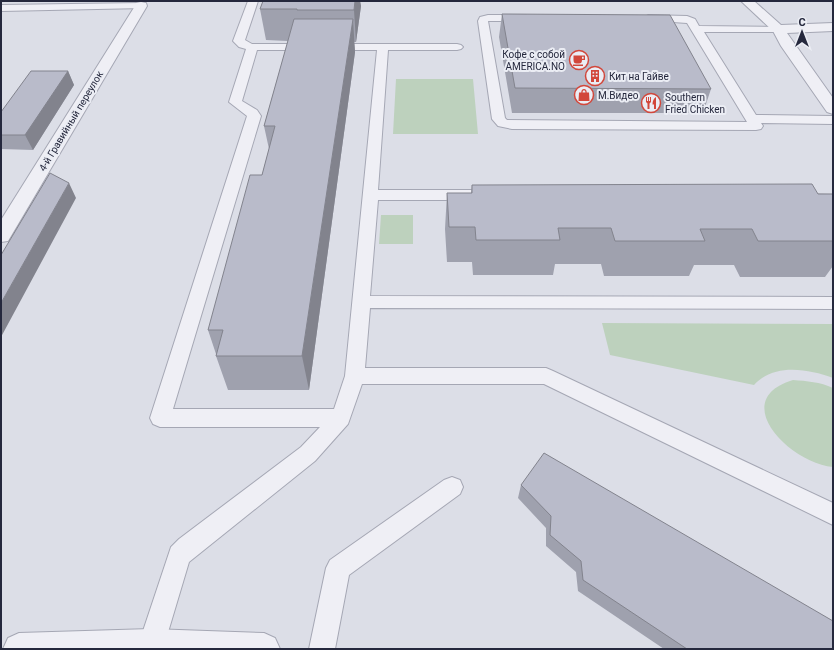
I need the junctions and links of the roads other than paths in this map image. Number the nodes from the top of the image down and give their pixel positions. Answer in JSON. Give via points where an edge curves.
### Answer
{"nodes":[{"id":1,"x":253,"y":1,"type":"edge"},
{"id":2,"x":747,"y":1,"type":"edge"},
{"id":3,"x":141,"y":6,"type":"joint"},
{"id":4,"x":1,"y":8,"type":"edge"},
{"id":5,"x":535,"y":18,"type":"edge"},
{"id":6,"x":635,"y":18,"type":"edge"},
{"id":7,"x":833,"y":27,"type":"edge"},
{"id":8,"x":696,"y":29,"type":"junction"},
{"id":9,"x":778,"y":29,"type":"junction"},
{"id":10,"x":252,"y":47,"type":"junction"},
{"id":11,"x":383,"y":47,"type":"junction"},
{"id":12,"x":457,"y":47,"type":"dead end"},
{"id":13,"x":833,"y":109,"type":"edge"},
{"id":14,"x":752,"y":119,"type":"junction"},
{"id":15,"x":833,"y":120,"type":"edge"},
{"id":16,"x":370,"y":195,"type":"junction"},
{"id":17,"x":484,"y":195,"type":"edge"},
{"id":18,"x":1,"y":236,"type":"edge"},
{"id":19,"x":362,"y":302,"type":"junction"},
{"id":20,"x":833,"y":303,"type":"edge"},
{"id":21,"x":355,"y":376,"type":"junction"},
{"id":22,"x":341,"y":418,"type":"junction"},
{"id":23,"x":452,"y":487,"type":"dead end"},
{"id":24,"x":833,"y":514,"type":"edge"},
{"id":25,"x":150,"y":647,"type":"edge"},
{"id":26,"x":19,"y":649,"type":"edge"},
{"id":27,"x":264,"y":649,"type":"edge"},
{"id":28,"x":322,"y":649,"type":"edge"}],
"edges":[{"from":1,"to":10,"type":"lane","via":[[239,41]]},
{"from":2,"to":9,"type":"street"},
{"from":3,"to":4,"type":"lane"},
{"from":3,"to":18,"type":"street","name":"4-й Гравийный переулок"},
{"from":5,"to":14,"type":"lane","via":[[488,18],[483,22],[499,119],[503,123],[756,126]]},
{"from":6,"to":8,"type":"lane","via":[[687,19]]},
{"from":7,"to":9,"type":"street"},
{"from":8,"to":9,"type":"lane"},
{"from":8,"to":14,"type":"lane"},
{"from":9,"to":13,"type":"street"},
{"from":10,"to":11,"type":"lane"},
{"from":10,"to":22,"type":"lane","via":[[235,102],[252,113],[254,119],[160,418]]},
{"from":11,"to":12,"type":"lane"},
{"from":11,"to":16,"type":"lane"},
{"from":14,"to":15,"type":"lane"},
{"from":16,"to":17,"type":"lane"},
{"from":16,"to":19,"type":"lane"},
{"from":19,"to":20,"type":"lane"},
{"from":19,"to":21,"type":"lane"},
{"from":21,"to":22,"type":"lane"},
{"from":21,"to":24,"type":"lane","via":[[546,376]]},
{"from":22,"to":25,"type":"lane","via":[[308,454],[179,555]]},
{"from":23,"to":28,"type":"lane","via":[[338,568]]},
{"from":25,"to":26,"type":"street"},
{"from":25,"to":27,"type":"street"}]}
